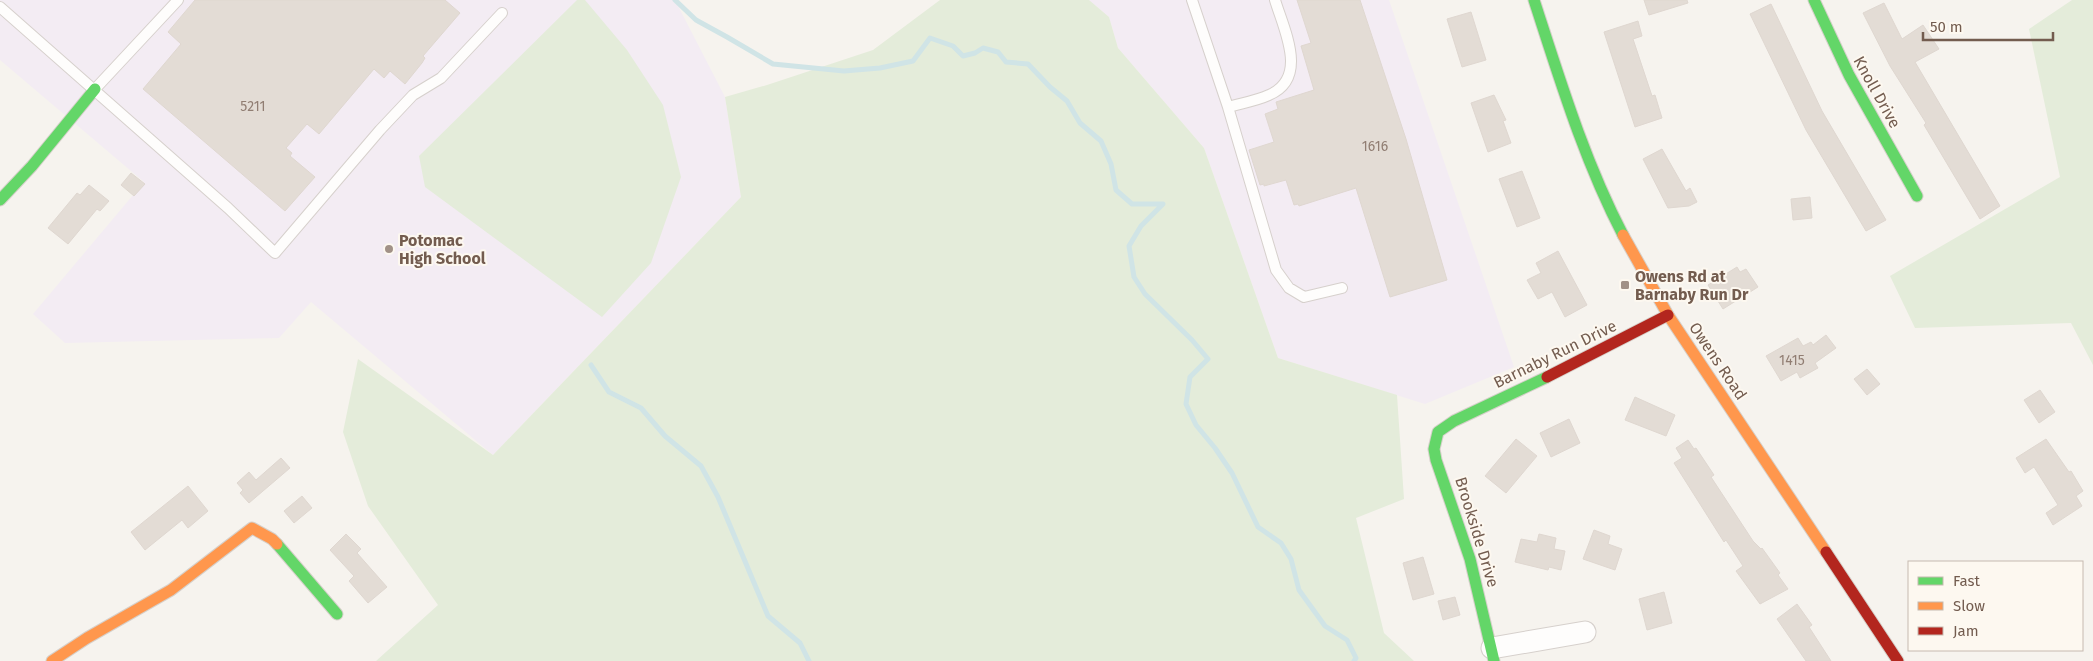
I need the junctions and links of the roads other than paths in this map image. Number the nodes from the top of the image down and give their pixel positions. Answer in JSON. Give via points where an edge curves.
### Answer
{"nodes":[{"id":1,"x":178,"y":0,"type":"edge"},
{"id":2,"x":1192,"y":0,"type":"edge"},
{"id":3,"x":1275,"y":0,"type":"edge"},
{"id":4,"x":1534,"y":0,"type":"edge"},
{"id":5,"x":1814,"y":0,"type":"edge"},
{"id":6,"x":0,"y":7,"type":"edge"},
{"id":7,"x":502,"y":13,"type":"dead end"},
{"id":8,"x":95,"y":89,"type":"junction"},
{"id":9,"x":1228,"y":107,"type":"junction"},
{"id":10,"x":1917,"y":196,"type":"dead end"},
{"id":11,"x":0,"y":200,"type":"edge"},
{"id":12,"x":1342,"y":288,"type":"dead end"},
{"id":13,"x":1668,"y":316,"type":"junction"},
{"id":14,"x":1454,"y":421,"type":"joint"},
{"id":15,"x":337,"y":614,"type":"dead end"},
{"id":16,"x":1585,"y":632,"type":"dead end"},
{"id":17,"x":1493,"y":654,"type":"edge"},
{"id":18,"x":52,"y":661,"type":"edge"},
{"id":19,"x":1898,"y":661,"type":"edge"}],
"edges":[{"from":1,"to":8,"type":"lane"},
{"from":2,"to":9,"type":"lane"},
{"from":3,"to":9,"type":"lane","via":[[1290,46],[1287,83],[1270,95]]},
{"from":4,"to":13,"type":"street","name":"Owens Road","via":[[1570,113],[1606,202]]},
{"from":5,"to":10,"type":"street","name":"Knoll Drive","via":[[1835,49]]},
{"from":6,"to":8,"type":"lane"},
{"from":7,"to":8,"type":"lane","via":[[441,78],[413,95],[275,253]]},
{"from":8,"to":11,"type":"street"},
{"from":9,"to":12,"type":"lane","via":[[1276,270],[1289,288],[1304,297]]},
{"from":13,"to":14,"type":"street","name":"Barnaby Run Drive"},
{"from":13,"to":19,"type":"street","name":"Owens Road"},
{"from":14,"to":17,"type":"street","name":"Brookside Drive","via":[[1438,432],[1434,449],[1461,527]]},
{"from":15,"to":18,"type":"street","via":[[272,539],[252,528],[171,590]]},
{"from":16,"to":17,"type":"street"}]}
